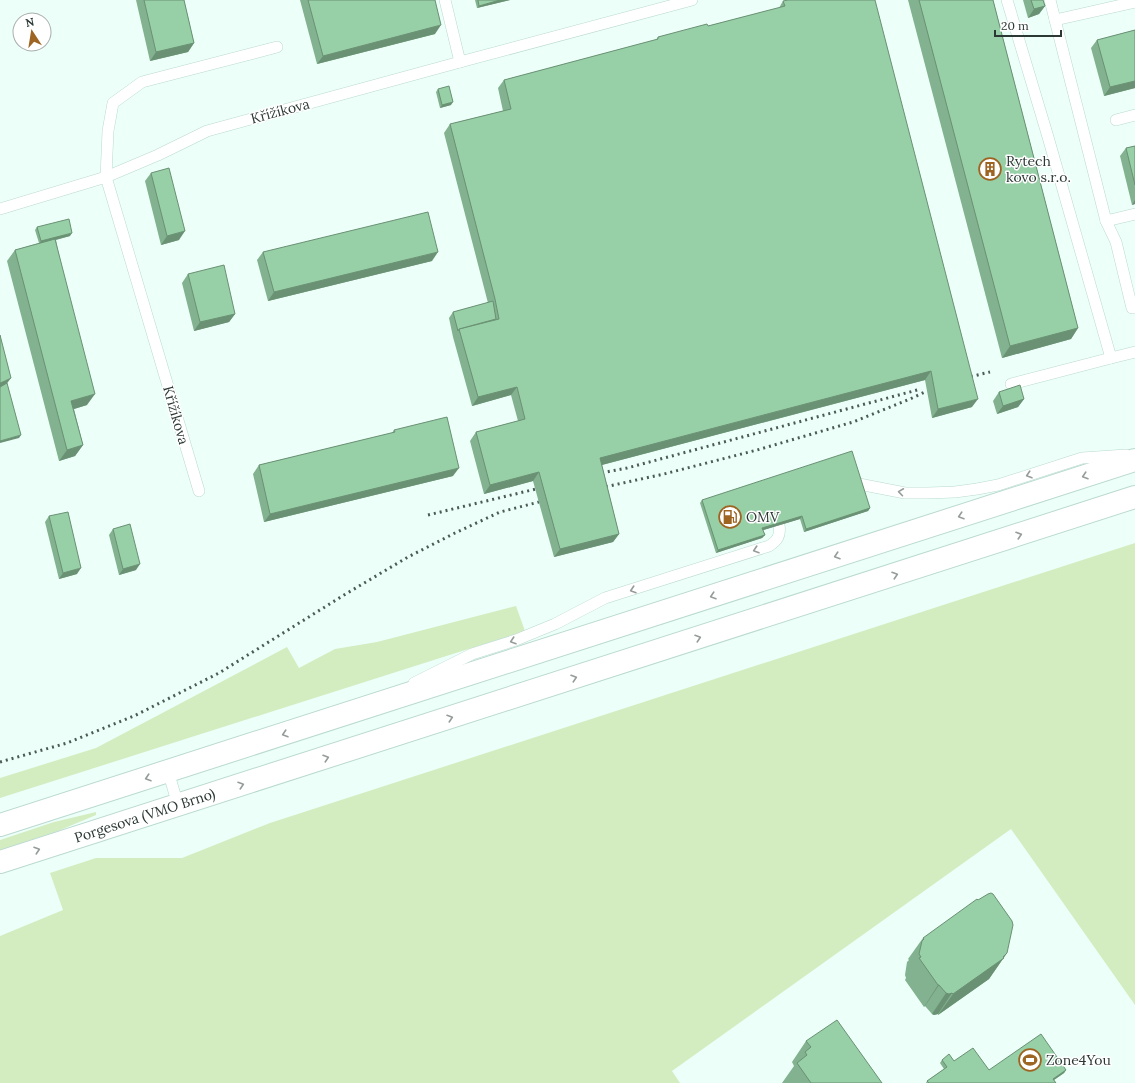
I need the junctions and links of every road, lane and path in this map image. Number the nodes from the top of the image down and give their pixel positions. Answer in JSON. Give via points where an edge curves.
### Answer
{"nodes":[{"id":1,"x":445,"y":0,"type":"edge"},
{"id":2,"x":692,"y":0,"type":"edge"},
{"id":3,"x":1007,"y":0,"type":"edge"},
{"id":4,"x":1050,"y":0,"type":"edge"},
{"id":5,"x":1135,"y":2,"type":"edge"},
{"id":6,"x":1055,"y":20,"type":"junction"},
{"id":7,"x":278,"y":47,"type":"dead end"},
{"id":8,"x":460,"y":62,"type":"junction"},
{"id":9,"x":1135,"y":115,"type":"edge"},
{"id":10,"x":1116,"y":120,"type":"dead end"},
{"id":11,"x":106,"y":177,"type":"junction"},
{"id":12,"x":0,"y":209,"type":"edge"},
{"id":13,"x":1135,"y":214,"type":"edge"},
{"id":14,"x":1106,"y":221,"type":"junction"},
{"id":15,"x":1132,"y":308,"type":"dead end"},
{"id":16,"x":1135,"y":352,"type":"edge"},
{"id":17,"x":1111,"y":358,"type":"junction"},
{"id":18,"x":1011,"y":384,"type":"dead end"},
{"id":19,"x":1135,"y":455,"type":"edge"},
{"id":20,"x":1135,"y":460,"type":"edge"},
{"id":21,"x":859,"y":484,"type":"edge"},
{"id":22,"x":199,"y":491,"type":"dead end"},
{"id":23,"x":1132,"y":499,"type":"edge"},
{"id":24,"x":779,"y":525,"type":"edge"},
{"id":25,"x":362,"y":709,"type":"junction"},
{"id":26,"x":168,"y":771,"type":"junction"},
{"id":27,"x":178,"y":805,"type":"junction"},
{"id":28,"x":0,"y":825,"type":"edge"},
{"id":29,"x":0,"y":862,"type":"edge"}],
"edges":[{"from":1,"to":8,"type":"lane"},
{"from":2,"to":8,"type":"lane","name":"Křížíkova"},
{"from":3,"to":17,"type":"lane"},
{"from":4,"to":6,"type":"lane"},
{"from":5,"to":6,"type":"lane"},
{"from":6,"to":14,"type":"lane"},
{"from":7,"to":11,"type":"lane","name":"Křížíkova","via":[[142,82],[112,104]]},
{"from":8,"to":11,"type":"lane","name":"Křížíkova","via":[[207,131]]},
{"from":9,"to":10,"type":"lane"},
{"from":11,"to":12,"type":"lane","name":"Křížíkova"},
{"from":11,"to":22,"type":"lane","name":"Křížíkova"},
{"from":13,"to":14,"type":"lane"},
{"from":14,"to":15,"type":"lane","via":[[1116,242]]},
{"from":16,"to":17,"type":"lane"},
{"from":17,"to":18,"type":"lane"},
{"from":19,"to":21,"type":"lane","one_way":true,"via":[[1082,458],[998,485],[955,492],[905,493]]},
{"from":20,"to":25,"type":"highway","one_way":true},
{"from":27,"to":23,"type":"highway","name":"Porgesova (VMO Brno)","one_way":true},
{"from":24,"to":25,"type":"lane","one_way":true,"via":[[779,537],[769,546],[606,598],[536,633],[472,654]]},
{"from":25,"to":26,"type":"highway","one_way":true},
{"from":26,"to":27,"type":"lane"},
{"from":26,"to":28,"type":"highway","one_way":true},
{"from":29,"to":27,"type":"highway","name":"Porgesova (VMO Brno)","one_way":true}]}
